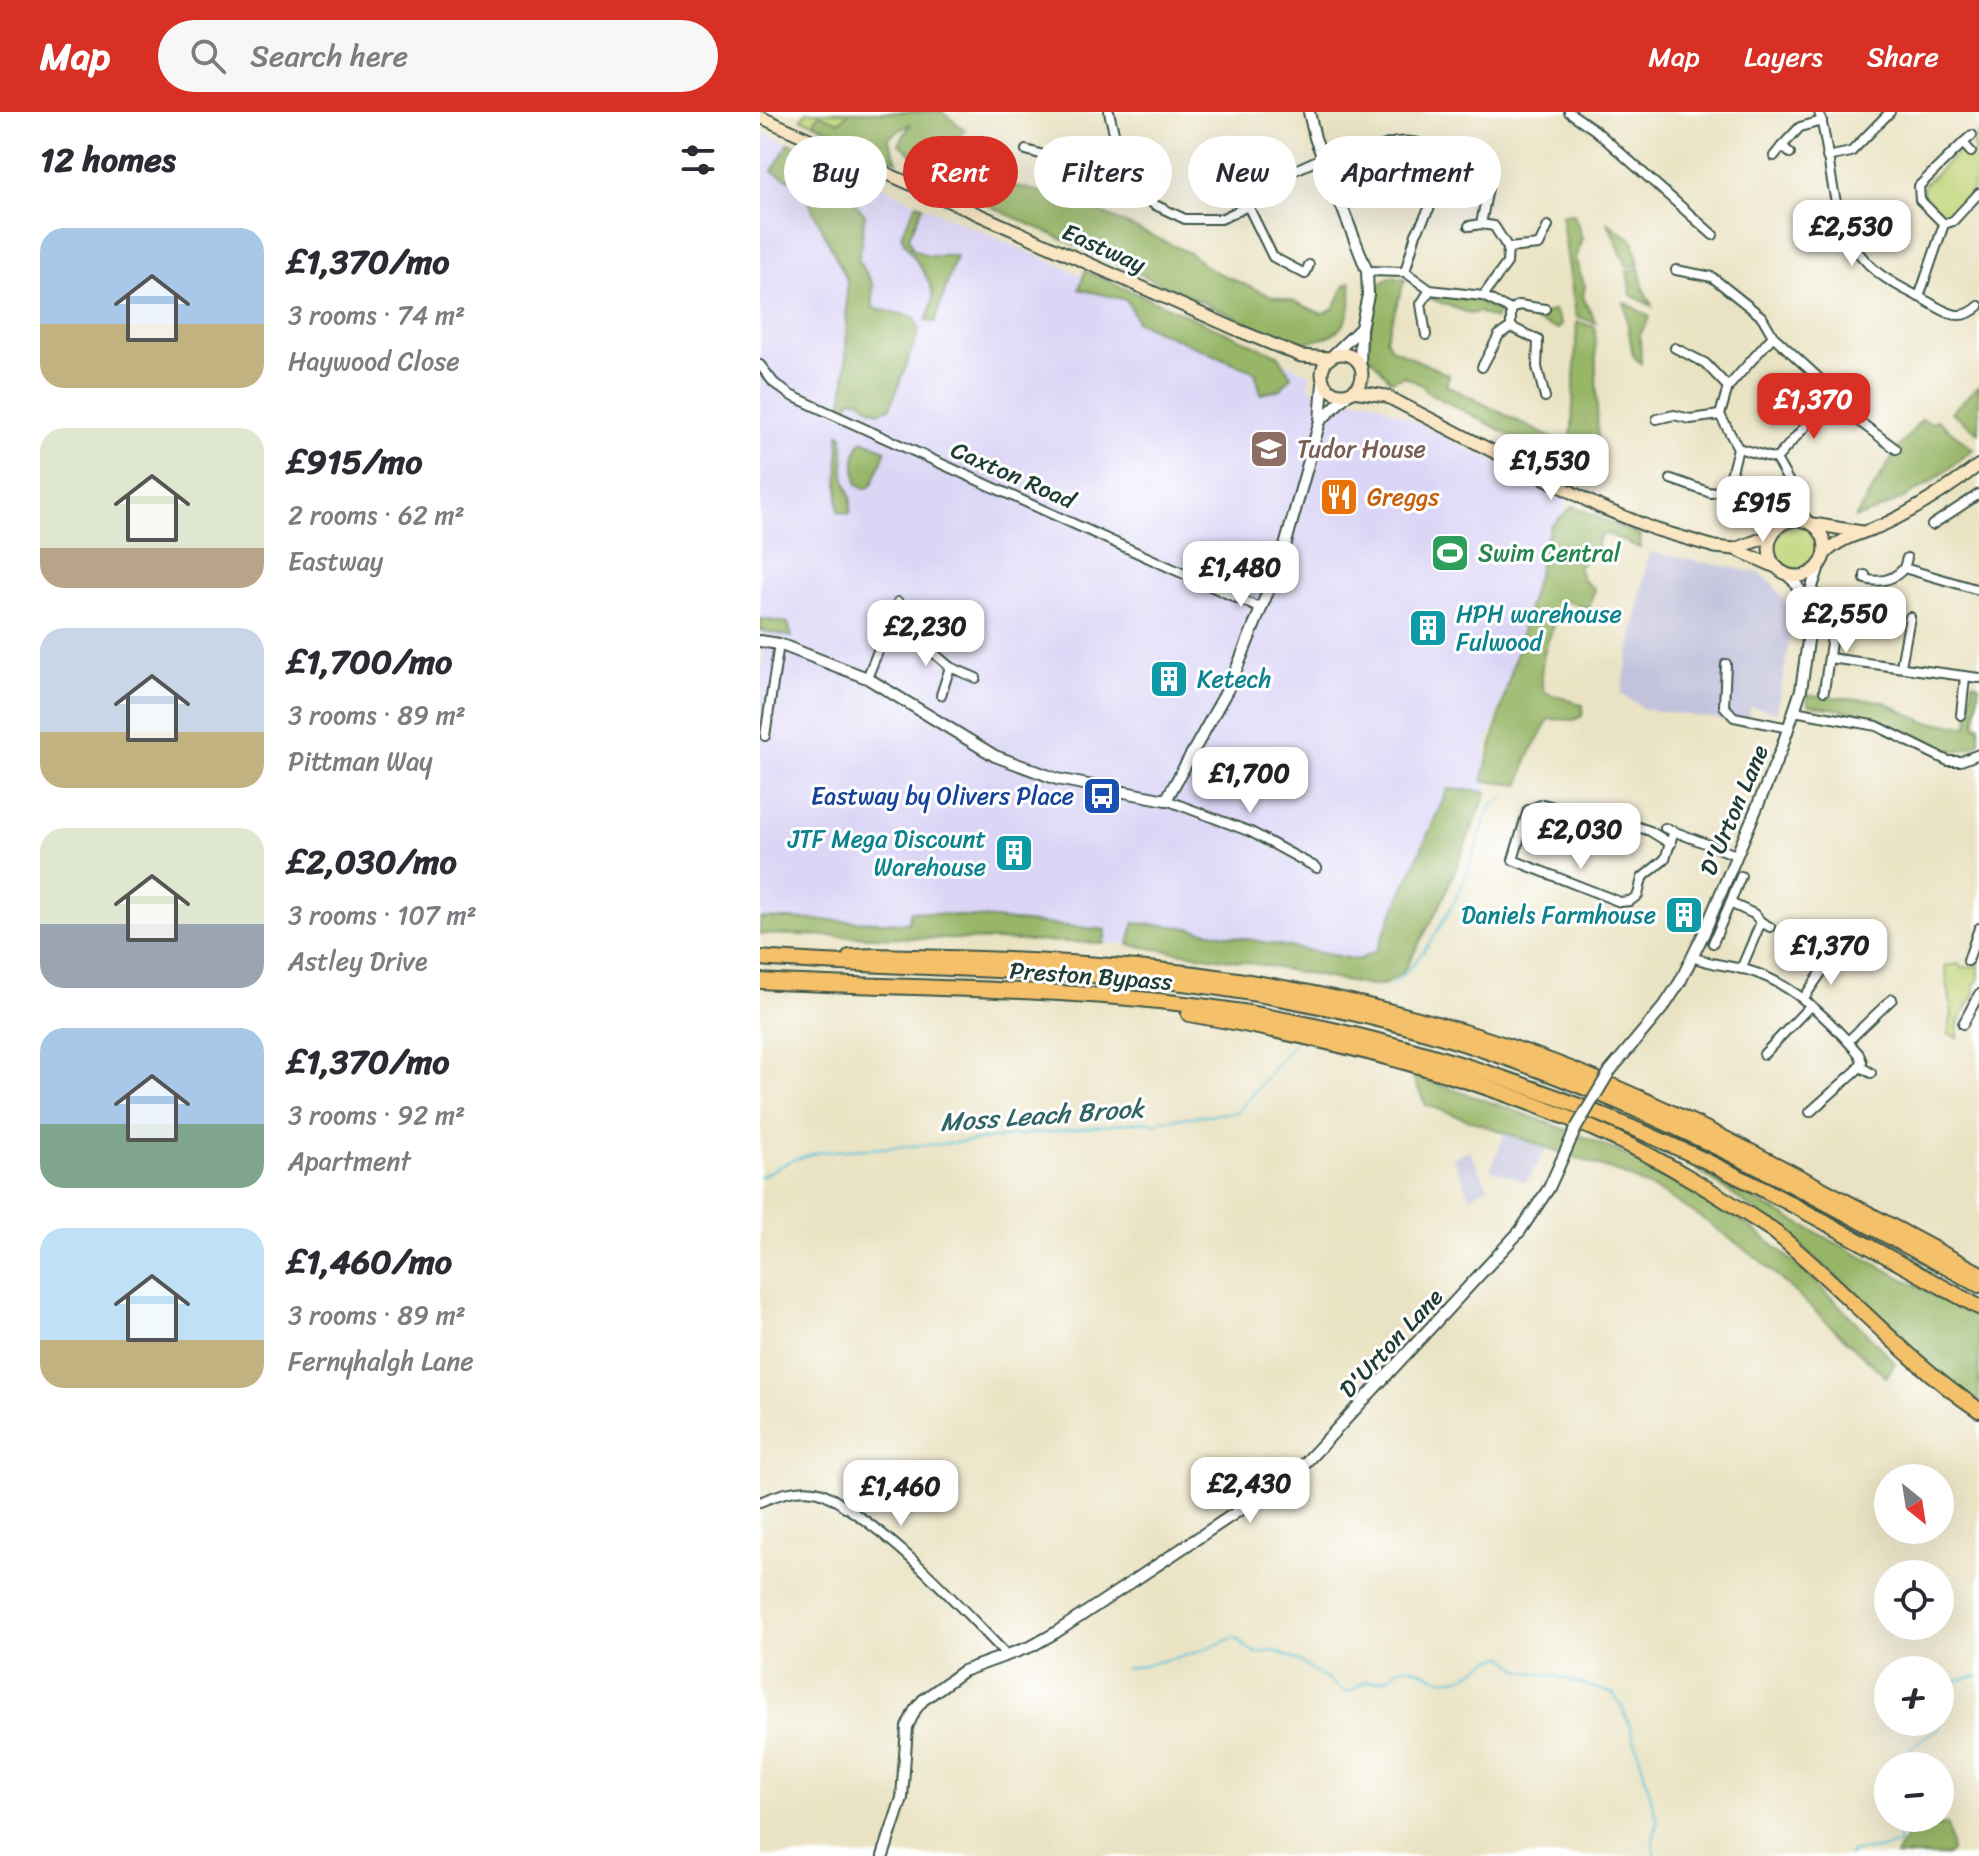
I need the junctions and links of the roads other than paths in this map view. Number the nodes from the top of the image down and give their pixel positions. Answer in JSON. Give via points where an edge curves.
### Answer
{"nodes":[{"id":1,"x":1109,"y":112,"type":"edge"},
{"id":2,"x":1309,"y":112,"type":"edge"},
{"id":3,"x":1569,"y":112,"type":"edge"},
{"id":4,"x":1890,"y":112,"type":"edge"},
{"id":5,"x":760,"y":117,"type":"edge"},
{"id":6,"x":1820,"y":117,"type":"edge"},
{"id":7,"x":1972,"y":135,"type":"dead end"},
{"id":8,"x":1115,"y":136,"type":"edge"},
{"id":9,"x":1316,"y":136,"type":"edge"},
{"id":10,"x":1963,"y":143,"type":"junction"},
{"id":11,"x":1782,"y":146,"type":"junction"},
{"id":12,"x":1026,"y":150,"type":"dead end"},
{"id":13,"x":1034,"y":152,"type":"edge"},
{"id":14,"x":1971,"y":152,"type":"dead end"},
{"id":15,"x":1790,"y":153,"type":"dead end"},
{"id":16,"x":1774,"y":156,"type":"dead end"},
{"id":17,"x":1827,"y":157,"type":"junction"},
{"id":18,"x":1979,"y":193,"type":"edge"},
{"id":19,"x":1162,"y":208,"type":"edge"},
{"id":20,"x":1244,"y":208,"type":"edge"},
{"id":21,"x":1249,"y":208,"type":"edge"},
{"id":22,"x":1342,"y":208,"type":"edge"},
{"id":23,"x":1429,"y":208,"type":"edge"},
{"id":24,"x":1484,"y":208,"type":"edge"},
{"id":25,"x":1481,"y":224,"type":"junction"},
{"id":26,"x":1944,"y":224,"type":"junction"},
{"id":27,"x":1469,"y":226,"type":"dead end"},
{"id":28,"x":1548,"y":226,"type":"dead end"},
{"id":29,"x":1713,"y":235,"type":"dead end"},
{"id":30,"x":1508,"y":248,"type":"junction"},
{"id":31,"x":1309,"y":265,"type":"dead end"},
{"id":32,"x":1676,"y":270,"type":"dead end"},
{"id":33,"x":1367,"y":271,"type":"junction"},
{"id":34,"x":1405,"y":272,"type":"junction"},
{"id":35,"x":1430,"y":290,"type":"junction"},
{"id":36,"x":1483,"y":296,"type":"junction"},
{"id":37,"x":1919,"y":297,"type":"junction"},
{"id":38,"x":1979,"y":306,"type":"edge"},
{"id":39,"x":1545,"y":309,"type":"dead end"},
{"id":40,"x":1511,"y":310,"type":"junction"},
{"id":41,"x":1511,"y":327,"type":"junction"},
{"id":42,"x":1361,"y":328,"type":"junction"},
{"id":43,"x":1426,"y":335,"type":"dead end"},
{"id":44,"x":1773,"y":336,"type":"junction"},
{"id":45,"x":1675,"y":348,"type":"dead end"},
{"id":46,"x":1301,"y":356,"type":"junction"},
{"id":47,"x":1331,"y":357,"type":"junction"},
{"id":48,"x":760,"y":365,"type":"edge"},
{"id":49,"x":1482,"y":367,"type":"dead end"},
{"id":50,"x":1361,"y":368,"type":"junction"},
{"id":51,"x":1322,"y":381,"type":"junction"},
{"id":52,"x":1728,"y":387,"type":"junction"},
{"id":53,"x":1351,"y":392,"type":"junction"},
{"id":54,"x":1835,"y":393,"type":"junction"},
{"id":55,"x":1386,"y":396,"type":"junction"},
{"id":56,"x":1545,"y":397,"type":"dead end"},
{"id":57,"x":1720,"y":415,"type":"junction"},
{"id":58,"x":1657,"y":419,"type":"dead end"},
{"id":59,"x":1320,"y":421,"type":"junction"},
{"id":60,"x":1738,"y":448,"type":"junction"},
{"id":61,"x":1896,"y":449,"type":"dead end"},
{"id":62,"x":1776,"y":459,"type":"junction"},
{"id":63,"x":1979,"y":465,"type":"edge"},
{"id":64,"x":1671,"y":479,"type":"dead end"},
{"id":65,"x":1979,"y":494,"type":"edge"},
{"id":66,"x":1791,"y":497,"type":"junction"},
{"id":67,"x":1811,"y":523,"type":"junction"},
{"id":68,"x":1932,"y":525,"type":"dead end"},
{"id":69,"x":1775,"y":531,"type":"junction"},
{"id":70,"x":1862,"y":532,"type":"junction"},
{"id":71,"x":1735,"y":549,"type":"junction"},
{"id":72,"x":1907,"y":558,"type":"dead end"},
{"id":73,"x":1822,"y":560,"type":"junction"},
{"id":74,"x":1904,"y":568,"type":"junction"},
{"id":75,"x":1781,"y":570,"type":"junction"},
{"id":76,"x":1865,"y":575,"type":"dead end"},
{"id":77,"x":1979,"y":590,"type":"edge"},
{"id":78,"x":898,"y":602,"type":"dead end"},
{"id":79,"x":1807,"y":602,"type":"junction"},
{"id":80,"x":1259,"y":608,"type":"junction"},
{"id":81,"x":1835,"y":615,"type":"dead end"},
{"id":82,"x":1910,"y":617,"type":"dead end"},
{"id":83,"x":883,"y":635,"type":"junction"},
{"id":84,"x":760,"y":641,"type":"edge"},
{"id":85,"x":779,"y":644,"type":"junction"},
{"id":86,"x":1829,"y":658,"type":"junction"},
{"id":87,"x":1726,"y":664,"type":"dead end"},
{"id":88,"x":1901,"y":666,"type":"junction"},
{"id":89,"x":950,"y":667,"type":"junction"},
{"id":90,"x":1965,"y":677,"type":"junction"},
{"id":91,"x":867,"y":678,"type":"junction"},
{"id":92,"x":976,"y":678,"type":"dead end"},
{"id":93,"x":1979,"y":678,"type":"edge"},
{"id":94,"x":1824,"y":691,"type":"dead end"},
{"id":95,"x":941,"y":695,"type":"dead end"},
{"id":96,"x":1794,"y":711,"type":"junction"},
{"id":97,"x":1961,"y":715,"type":"dead end"},
{"id":98,"x":1789,"y":728,"type":"junction"},
{"id":99,"x":765,"y":736,"type":"dead end"},
{"id":100,"x":1979,"y":754,"type":"edge"},
{"id":101,"x":1166,"y":800,"type":"junction"},
{"id":102,"x":1576,"y":813,"type":"dead end"},
{"id":103,"x":1626,"y":823,"type":"dead end"},
{"id":104,"x":1671,"y":844,"type":"junction"},
{"id":105,"x":1736,"y":855,"type":"junction"},
{"id":106,"x":1317,"y":868,"type":"dead end"},
{"id":107,"x":1741,"y":876,"type":"dead end"},
{"id":108,"x":1730,"y":903,"type":"junction"},
{"id":109,"x":1761,"y":922,"type":"junction"},
{"id":110,"x":1770,"y":927,"type":"dead end"},
{"id":111,"x":1979,"y":928,"type":"edge"},
{"id":112,"x":1713,"y":943,"type":"dead end"},
{"id":113,"x":1693,"y":957,"type":"junction"},
{"id":114,"x":1832,"y":957,"type":"dead end"},
{"id":115,"x":760,"y":958,"type":"edge"},
{"id":116,"x":798,"y":961,"type":"junction"},
{"id":117,"x":1968,"y":961,"type":"dead end"},
{"id":118,"x":1741,"y":969,"type":"junction"},
{"id":119,"x":760,"y":981,"type":"edge"},
{"id":120,"x":1979,"y":994,"type":"edge"},
{"id":121,"x":1079,"y":995,"type":"junction"},
{"id":122,"x":1892,"y":999,"type":"dead end"},
{"id":123,"x":1807,"y":1002,"type":"junction"},
{"id":124,"x":1963,"y":1024,"type":"dead end"},
{"id":125,"x":1848,"y":1041,"type":"junction"},
{"id":126,"x":1413,"y":1051,"type":"junction"},
{"id":127,"x":1764,"y":1054,"type":"dead end"},
{"id":128,"x":1859,"y":1066,"type":"junction"},
{"id":129,"x":1871,"y":1073,"type":"dead end"},
{"id":130,"x":1810,"y":1112,"type":"dead end"},
{"id":131,"x":1777,"y":1233,"type":"junction"},
{"id":132,"x":1979,"y":1273,"type":"edge"},
{"id":133,"x":1979,"y":1285,"type":"edge"},
{"id":134,"x":1979,"y":1307,"type":"edge"},
{"id":135,"x":1979,"y":1410,"type":"edge"},
{"id":136,"x":760,"y":1502,"type":"edge"},
{"id":137,"x":1007,"y":1655,"type":"junction"},
{"id":138,"x":883,"y":1856,"type":"edge"}],
"edges":[{"from":1,"to":8,"type":"street"},
{"from":2,"to":9,"type":"street"},
{"from":3,"to":29,"type":"street"},
{"from":4,"to":17,"type":"street","via":[[1851,152]]},
{"from":5,"to":46,"type":"main road","name":"Eastway"},
{"from":6,"to":11,"type":"street","via":[[1800,127]]},
{"from":6,"to":17,"type":"street"},
{"from":7,"to":10,"type":"street"},
{"from":10,"to":14,"type":"street"},
{"from":10,"to":26,"type":"street","via":[[1919,186],[1920,200]]},
{"from":11,"to":15,"type":"street"},
{"from":11,"to":16,"type":"street"},
{"from":12,"to":13,"type":"street"},
{"from":17,"to":37,"type":"street","via":[[1836,213],[1850,241],[1877,272]]},
{"from":18,"to":26,"type":"street"},
{"from":19,"to":20,"type":"street","via":[[1185,219],[1221,219]]},
{"from":21,"to":31,"type":"street","via":[[1273,257],[1305,274]]},
{"from":22,"to":33,"type":"street"},
{"from":23,"to":34,"type":"street"},
{"from":24,"to":25,"type":"street"},
{"from":25,"to":27,"type":"street"},
{"from":25,"to":30,"type":"street","via":[[1494,226]]},
{"from":26,"to":37,"type":"street"},
{"from":28,"to":30,"type":"street","via":[[1539,245]]},
{"from":30,"to":36,"type":"street","via":[[1507,263]]},
{"from":32,"to":44,"type":"street","via":[[1712,277],[1762,317]]},
{"from":33,"to":34,"type":"street"},
{"from":33,"to":42,"type":"street"},
{"from":34,"to":35,"type":"street"},
{"from":35,"to":36,"type":"street"},
{"from":35,"to":43,"type":"street","via":[[1421,304]]},
{"from":36,"to":40,"type":"street"},
{"from":37,"to":38,"type":"street","via":[[1953,316]]},
{"from":39,"to":40,"type":"street","via":[[1519,305]]},
{"from":40,"to":41,"type":"street"},
{"from":41,"to":49,"type":"street","via":[[1499,335]]},
{"from":41,"to":56,"type":"street","via":[[1538,340],[1537,367]]},
{"from":42,"to":47,"type":"street"},
{"from":42,"to":50,"type":"street"},
{"from":44,"to":52,"type":"street"},
{"from":44,"to":54,"type":"street"},
{"from":45,"to":52,"type":"street","via":[[1705,363]]},
{"from":46,"to":47,"type":"main road","name":"Eastway"},
{"from":46,"to":51,"type":"main road","name":"Eastway"},
{"from":47,"to":50,"type":"main road","via":[[1345,354]]},
{"from":47,"to":51,"type":"main road","via":[[1322,368]]},
{"from":48,"to":80,"type":"street","name":"Caxton Road","via":[[790,395]]},
{"from":50,"to":53,"type":"main road","via":[[1361,382]]},
{"from":50,"to":55,"type":"main road"},
{"from":51,"to":53,"type":"main road","via":[[1337,394]]},
{"from":51,"to":59,"type":"street"},
{"from":52,"to":57,"type":"street"},
{"from":53,"to":55,"type":"main road"},
{"from":53,"to":59,"type":"street"},
{"from":54,"to":61,"type":"street","via":[[1860,422]]},
{"from":54,"to":62,"type":"street"},
{"from":55,"to":71,"type":"main road","via":[[1600,507],[1654,529]]},
{"from":57,"to":58,"type":"street"},
{"from":57,"to":60,"type":"street"},
{"from":59,"to":80,"type":"street","via":[[1282,557]]},
{"from":60,"to":62,"type":"street"},
{"from":60,"to":64,"type":"street","via":[[1728,487],[1711,493]]},
{"from":62,"to":66,"type":"street"},
{"from":63,"to":70,"type":"main road","via":[[1944,492]]},
{"from":65,"to":68,"type":"street"},
{"from":66,"to":67,"type":"street"},
{"from":66,"to":69,"type":"street"},
{"from":67,"to":69,"type":"main road","via":[[1793,520]]},
{"from":67,"to":70,"type":"main road"},
{"from":67,"to":73,"type":"main road","via":[[1822,534]]},
{"from":69,"to":71,"type":"main road"},
{"from":69,"to":75,"type":"main road","via":[[1769,553]]},
{"from":70,"to":73,"type":"main road","via":[[1833,546]]},
{"from":71,"to":75,"type":"main road"},
{"from":72,"to":74,"type":"street"},
{"from":73,"to":75,"type":"main road","via":[[1799,576]]},
{"from":73,"to":79,"type":"street","name":"D'Urton Lane"},
{"from":74,"to":76,"type":"street","via":[[1881,581]]},
{"from":74,"to":77,"type":"street"},
{"from":75,"to":79,"type":"street"},
{"from":78,"to":83,"type":"street"},
{"from":79,"to":96,"type":"street","name":"D'Urton Lane","via":[[1809,634]]},
{"from":80,"to":101,"type":"street","via":[[1230,685]]},
{"from":81,"to":86,"type":"street"},
{"from":82,"to":88,"type":"street"},
{"from":83,"to":89,"type":"street","via":[[929,649]]},
{"from":83,"to":91,"type":"street"},
{"from":84,"to":85,"type":"street"},
{"from":85,"to":91,"type":"street"},
{"from":85,"to":99,"type":"street"},
{"from":86,"to":88,"type":"street"},
{"from":86,"to":94,"type":"street"},
{"from":87,"to":98,"type":"street","via":[[1724,706],[1734,717]]},
{"from":88,"to":90,"type":"street"},
{"from":89,"to":92,"type":"street"},
{"from":89,"to":95,"type":"street"},
{"from":90,"to":93,"type":"street"},
{"from":90,"to":97,"type":"street"},
{"from":91,"to":101,"type":"street","via":[[995,756],[1057,779]]},
{"from":96,"to":98,"type":"street","name":"D'Urton Lane"},
{"from":96,"to":100,"type":"street","via":[[1877,726],[1948,761]]},
{"from":98,"to":105,"type":"street","name":"D'Urton Lane"},
{"from":101,"to":106,"type":"street","via":[[1251,832]]},
{"from":102,"to":104,"type":"street","via":[[1543,804],[1528,810],[1513,860],[1625,902],[1638,895],[1642,878],[1661,864]]},
{"from":103,"to":104,"type":"street"},
{"from":104,"to":105,"type":"street","via":[[1669,829]]},
{"from":105,"to":113,"type":"street","name":"D'Urton Lane"},
{"from":107,"to":108,"type":"street"},
{"from":108,"to":109,"type":"street"},
{"from":108,"to":112,"type":"street"},
{"from":109,"to":110,"type":"street"},
{"from":109,"to":118,"type":"street"},
{"from":111,"to":117,"type":"street"},
{"from":113,"to":118,"type":"street"},
{"from":113,"to":137,"type":"street","name":"D'Urton Lane","bridge":true,"via":[[1665,1005],[1610,1071],[1549,1188],[1520,1231],[1297,1472],[1055,1633]]},
{"from":114,"to":123,"type":"street"},
{"from":115,"to":116,"type":"highway"},
{"from":116,"to":132,"type":"highway","via":[[876,956],[1126,967],[1272,987],[1410,1017],[1547,1060],[1691,1121]]},
{"from":116,"to":133,"type":"highway","via":[[1124,977],[1271,997],[1407,1027],[1545,1071],[1669,1123]]},
{"from":118,"to":123,"type":"street"},
{"from":119,"to":121,"type":"highway","name":"Preston Bypass"},
{"from":120,"to":124,"type":"street"},
{"from":121,"to":126,"type":"highway","name":"Preston Bypass","via":[[1244,1013]]},
{"from":121,"to":131,"type":"highway","via":[[1298,1035],[1491,1089],[1615,1138]]},
{"from":122,"to":125,"type":"street"},
{"from":123,"to":125,"type":"street"},
{"from":123,"to":127,"type":"street"},
{"from":125,"to":128,"type":"street","via":[[1859,1054]]},
{"from":126,"to":131,"type":"highway","via":[[1654,1151],[1738,1202]]},
{"from":126,"to":134,"type":"highway","via":[[1567,1101],[1691,1154]]},
{"from":128,"to":129,"type":"street"},
{"from":128,"to":130,"type":"street","via":[[1827,1102]]},
{"from":131,"to":135,"type":"highway","via":[[1932,1375]]},
{"from":136,"to":137,"type":"street","via":[[805,1490],[832,1499],[901,1549]]},
{"from":137,"to":138,"type":"street","name":"D'Urton Lane","via":[[963,1671],[915,1710],[907,1727],[902,1798]]}]}
